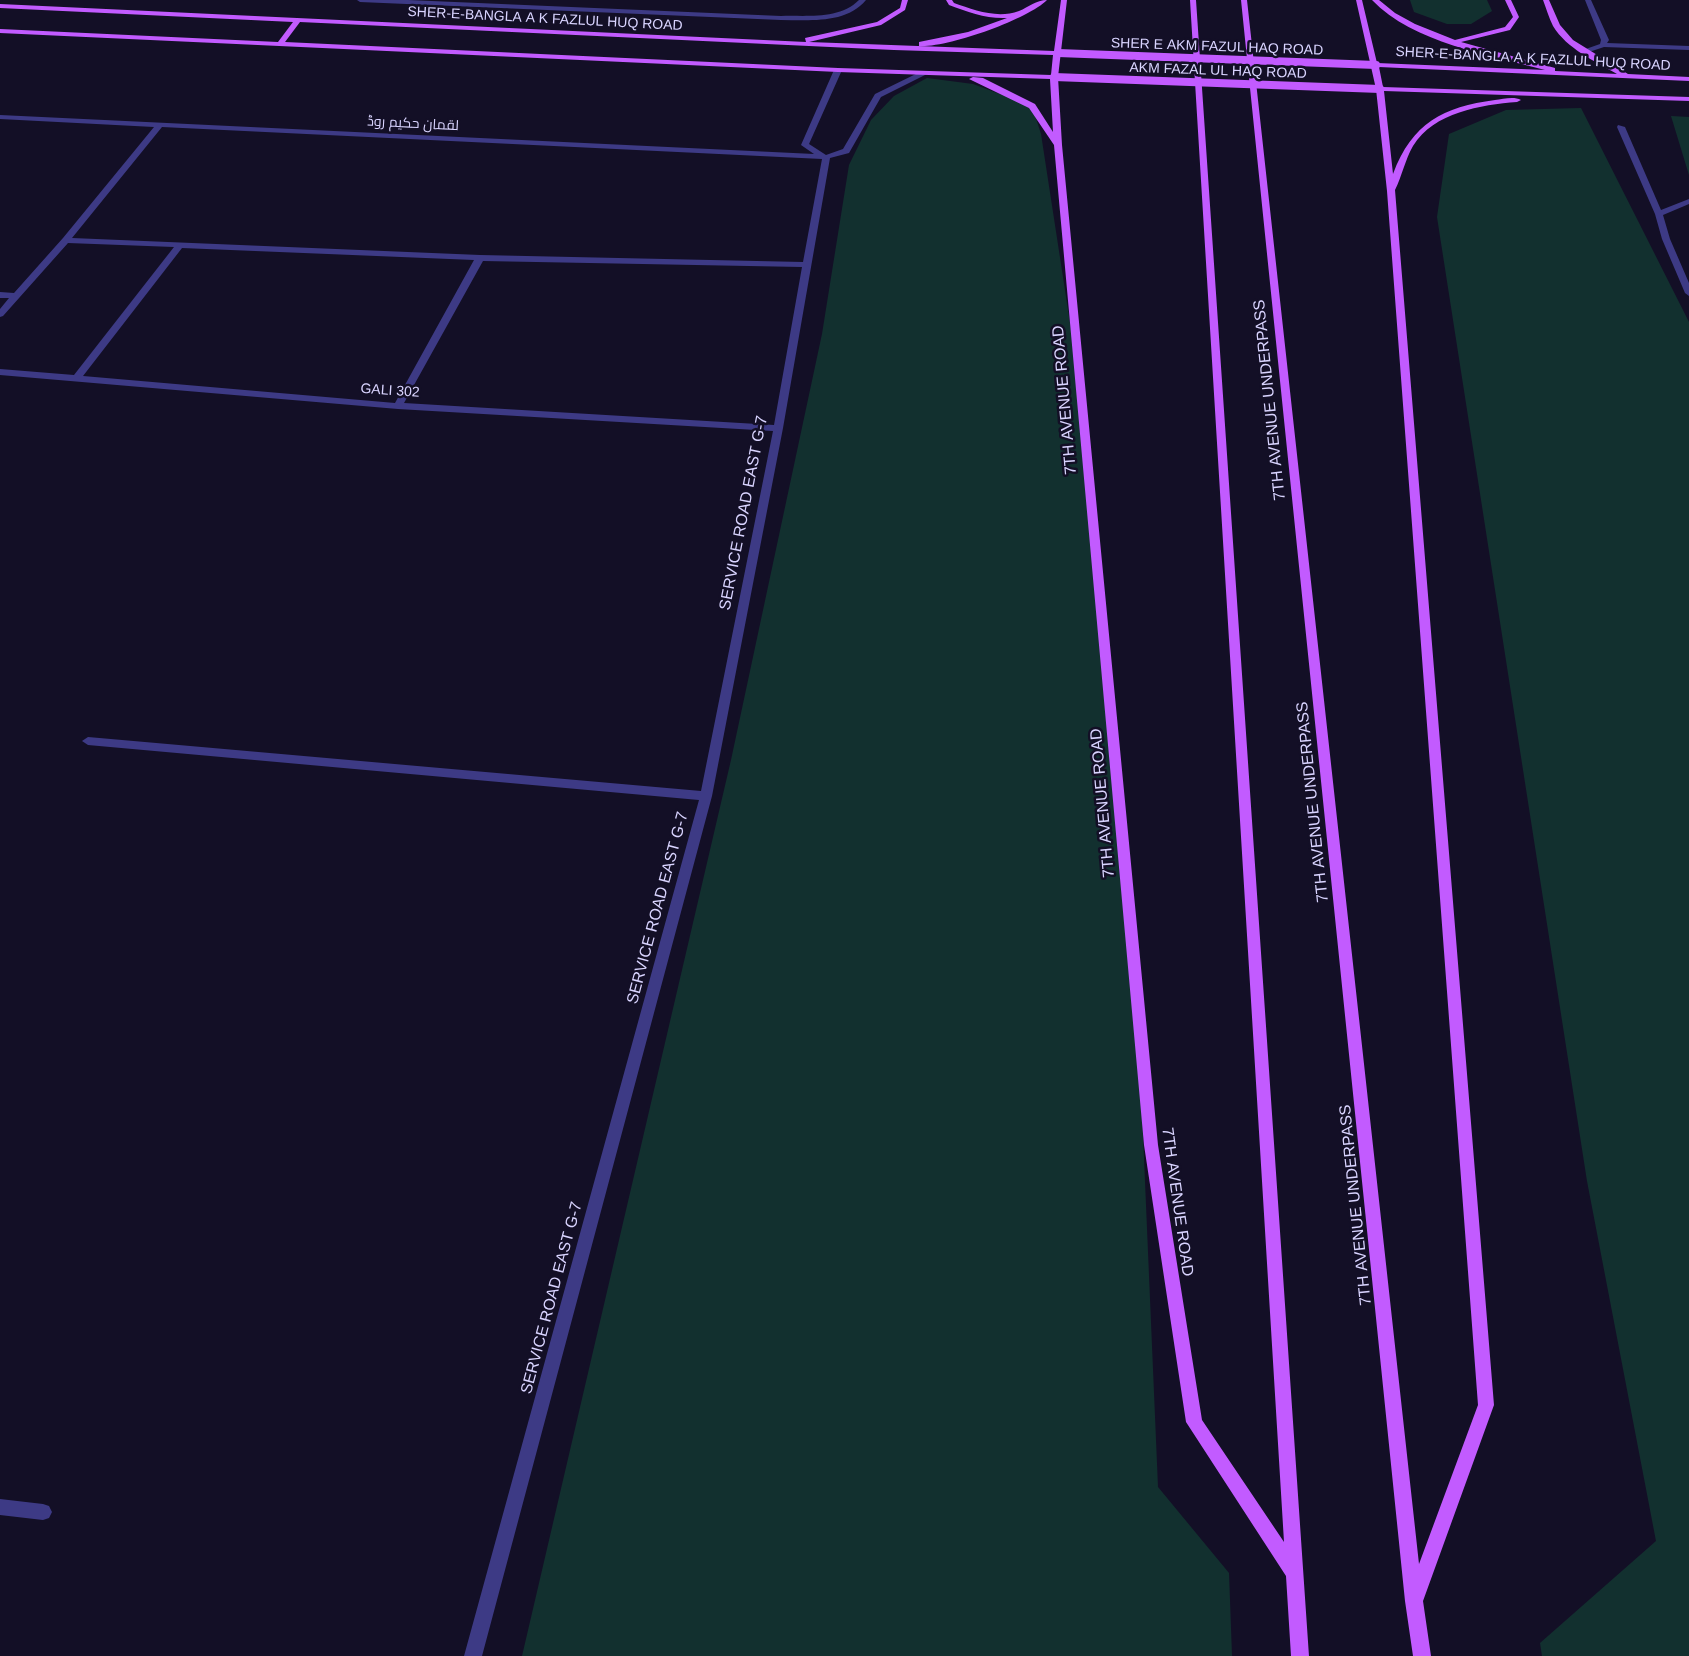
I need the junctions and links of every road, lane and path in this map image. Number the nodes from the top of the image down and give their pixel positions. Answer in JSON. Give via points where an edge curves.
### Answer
{"nodes":[{"id":1,"x":360,"y":0,"type":"edge"},
{"id":2,"x":863,"y":0,"type":"edge"},
{"id":3,"x":904,"y":0,"type":"edge"},
{"id":4,"x":949,"y":0,"type":"edge"},
{"id":5,"x":1044,"y":0,"type":"edge"},
{"id":6,"x":1064,"y":0,"type":"edge"},
{"id":7,"x":1193,"y":0,"type":"edge"},
{"id":8,"x":1244,"y":0,"type":"edge"},
{"id":9,"x":1359,"y":0,"type":"edge"},
{"id":10,"x":1375,"y":0,"type":"edge"},
{"id":11,"x":1508,"y":0,"type":"edge"},
{"id":12,"x":1546,"y":0,"type":"edge"},
{"id":13,"x":1588,"y":0,"type":"edge"},
{"id":14,"x":426,"y":1,"type":"edge"},
{"id":15,"x":0,"y":6,"type":"edge"},
{"id":16,"x":1016,"y":16,"type":"junction"},
{"id":17,"x":298,"y":20,"type":"junction"},
{"id":18,"x":0,"y":31,"type":"edge"},
{"id":19,"x":1455,"y":42,"type":"junction"},
{"id":20,"x":280,"y":44,"type":"junction"},
{"id":21,"x":791,"y":44,"type":"junction"},
{"id":22,"x":1603,"y":45,"type":"junction"},
{"id":23,"x":894,"y":48,"type":"junction"},
{"id":24,"x":1689,"y":48,"type":"edge"},
{"id":25,"x":1586,"y":52,"type":"junction"},
{"id":26,"x":1058,"y":54,"type":"junction"},
{"id":27,"x":1376,"y":65,"type":"junction"},
{"id":28,"x":838,"y":70,"type":"junction"},
{"id":29,"x":924,"y":73,"type":"junction"},
{"id":30,"x":1571,"y":75,"type":"junction"},
{"id":31,"x":1628,"y":76,"type":"junction"},
{"id":32,"x":1054,"y":77,"type":"junction"},
{"id":33,"x":1689,"y":79,"type":"edge"},
{"id":34,"x":1380,"y":89,"type":"junction"},
{"id":35,"x":1610,"y":96,"type":"junction"},
{"id":36,"x":1689,"y":99,"type":"edge"},
{"id":37,"x":0,"y":117,"type":"edge"},
{"id":38,"x":160,"y":125,"type":"junction"},
{"id":39,"x":1620,"y":127,"type":"dead end"},
{"id":40,"x":1058,"y":145,"type":"junction"},
{"id":41,"x":826,"y":157,"type":"junction"},
{"id":42,"x":1391,"y":191,"type":"junction"},
{"id":43,"x":1689,"y":201,"type":"edge"},
{"id":44,"x":1659,"y":214,"type":"junction"},
{"id":45,"x":66,"y":240,"type":"junction"},
{"id":46,"x":180,"y":245,"type":"junction"},
{"id":47,"x":480,"y":258,"type":"junction"},
{"id":48,"x":808,"y":265,"type":"junction"},
{"id":49,"x":1689,"y":293,"type":"edge"},
{"id":50,"x":0,"y":295,"type":"edge"},
{"id":51,"x":16,"y":296,"type":"junction"},
{"id":52,"x":0,"y":314,"type":"edge"},
{"id":53,"x":0,"y":372,"type":"edge"},
{"id":54,"x":76,"y":379,"type":"junction"},
{"id":55,"x":398,"y":406,"type":"junction"},
{"id":56,"x":778,"y":428,"type":"junction"},
{"id":57,"x":88,"y":741,"type":"dead end"},
{"id":58,"x":706,"y":796,"type":"junction"},
{"id":59,"x":0,"y":1507,"type":"edge"},
{"id":60,"x":43,"y":1512,"type":"dead end"},
{"id":61,"x":1293,"y":1572,"type":"junction"},
{"id":62,"x":1414,"y":1601,"type":"junction"},
{"id":63,"x":473,"y":1656,"type":"edge"},
{"id":64,"x":1300,"y":1656,"type":"edge"},
{"id":65,"x":1422,"y":1656,"type":"edge"}],
"edges":[{"from":1,"to":14,"type":"street"},
{"from":2,"to":14,"type":"street","via":[[854,8],[830,16],[781,18]]},
{"from":3,"to":21,"type":"main road","via":[[903,9],[879,24]]},
{"from":4,"to":16,"type":"main road","via":[[951,4],[985,16]]},
{"from":5,"to":16,"type":"main road"},
{"from":6,"to":26,"type":"main road","name":"7TH AVENUE ROAD"},
{"from":7,"to":61,"type":"main road"},
{"from":8,"to":62,"type":"main road","name":"7TH AVENUE UNDERPASS"},
{"from":9,"to":27,"type":"main road"},
{"from":10,"to":19,"type":"main road","via":[[1388,13],[1416,28]]},
{"from":11,"to":19,"type":"main road","via":[[1516,17],[1508,29]]},
{"from":12,"to":25,"type":"main road","via":[[1558,26]]},
{"from":13,"to":22,"type":"street","via":[[1602,30]]},
{"from":15,"to":17,"type":"main road","name":"SHER-E-BANGLA A K FAZLUL HUQ ROAD"},
{"from":16,"to":23,"type":"main road","via":[[1002,24],[950,39]]},
{"from":17,"to":20,"type":"main road"},
{"from":17,"to":21,"type":"main road","name":"SHER-E-BANGLA A K FAZLUL HUQ ROAD"},
{"from":18,"to":20,"type":"main road"},
{"from":19,"to":30,"type":"main road"},
{"from":20,"to":28,"type":"main road"},
{"from":21,"to":23,"type":"main road","name":"SHER-E-BANGLA A K FAZLUL HUQ ROAD"},
{"from":22,"to":24,"type":"street"},
{"from":22,"to":25,"type":"street"},
{"from":23,"to":26,"type":"main road","name":"SHER-E-BANGLA A K FAZLUL HUQ ROAD"},
{"from":25,"to":31,"type":"main road"},
{"from":26,"to":27,"type":"main road","name":"SHER E AKM FAZUL HAQ ROAD","bridge":true},
{"from":26,"to":32,"type":"main road","name":"7TH AVENUE ROAD"},
{"from":27,"to":30,"type":"main road","name":"SHER-E-BANGLA A K FAZLUL HUQ ROAD"},
{"from":27,"to":34,"type":"main road"},
{"from":28,"to":29,"type":"main road"},
{"from":28,"to":41,"type":"street","via":[[805,145]]},
{"from":29,"to":32,"type":"main road"},
{"from":29,"to":40,"type":"main road","via":[[980,80],[1032,106]]},
{"from":29,"to":41,"type":"street","via":[[878,96],[846,151]]},
{"from":30,"to":31,"type":"main road","name":"SHER-E-BANGLA A K FAZLUL HUQ ROAD"},
{"from":31,"to":33,"type":"main road","name":"SHER-E-BANGLA A K FAZLUL HUQ ROAD"},
{"from":32,"to":34,"type":"main road","name":"AKM FAZAL UL HAQ ROAD","bridge":true},
{"from":32,"to":40,"type":"main road","name":"7TH AVENUE ROAD"},
{"from":34,"to":35,"type":"main road","name":"SHER-E-BANGLA A K FAZLUL HUQ ROAD"},
{"from":34,"to":42,"type":"main road"},
{"from":35,"to":36,"type":"main road","name":"SHER-E-BANGLA A K FAZLUL HUQ ROAD"},
{"from":35,"to":42,"type":"main road","via":[[1501,101],[1449,113],[1425,127],[1410,143]]},
{"from":37,"to":38,"type":"street","name":"لقمان حکیم روڈ"},
{"from":38,"to":41,"type":"street","name":"لقمان حکیم روڈ"},
{"from":38,"to":45,"type":"street"},
{"from":39,"to":44,"type":"street"},
{"from":40,"to":61,"type":"main road","name":"7TH AVENUE ROAD","via":[[1150,1136],[1194,1422]]},
{"from":41,"to":48,"type":"street","name":"SERVICE ROAD EAST G-7"},
{"from":42,"to":62,"type":"main road","via":[[1486,1405]]},
{"from":43,"to":44,"type":"street"},
{"from":44,"to":49,"type":"street"},
{"from":45,"to":46,"type":"street"},
{"from":45,"to":51,"type":"street"},
{"from":46,"to":47,"type":"street"},
{"from":46,"to":54,"type":"street"},
{"from":47,"to":48,"type":"street"},
{"from":47,"to":55,"type":"street"},
{"from":48,"to":56,"type":"street","name":"SERVICE ROAD EAST G-7"},
{"from":50,"to":51,"type":"street"},
{"from":51,"to":52,"type":"street"},
{"from":53,"to":54,"type":"street","name":"GALI 302"},
{"from":54,"to":55,"type":"street","name":"GALI 302"},
{"from":55,"to":56,"type":"street","name":"GALI 302"},
{"from":56,"to":58,"type":"street","name":"SERVICE ROAD EAST G-7"},
{"from":57,"to":58,"type":"street"},
{"from":58,"to":63,"type":"street","name":"SERVICE ROAD EAST G-7"},
{"from":59,"to":60,"type":"street"},
{"from":61,"to":64,"type":"main road"},
{"from":62,"to":65,"type":"main road","name":"7TH AVENUE UNDERPASS"}]}
